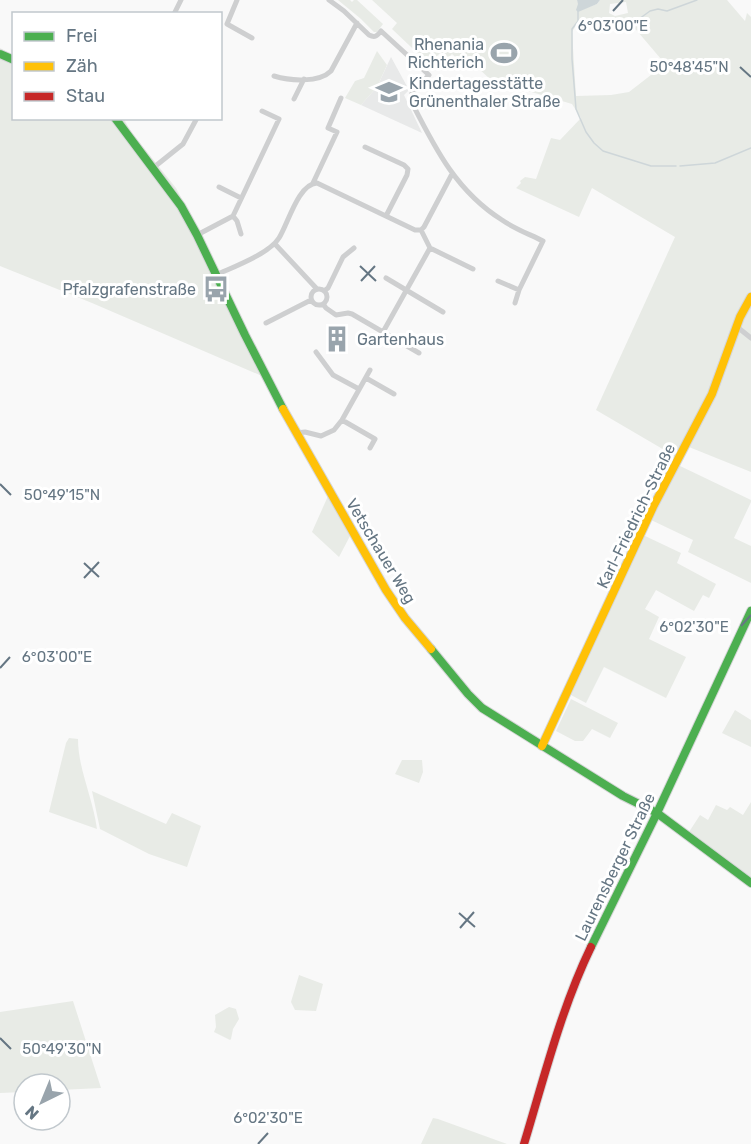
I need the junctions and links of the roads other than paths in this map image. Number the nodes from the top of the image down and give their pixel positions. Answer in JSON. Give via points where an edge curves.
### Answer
{"nodes":[{"id":1,"x":237,"y":0,"type":"edge"},
{"id":2,"x":329,"y":0,"type":"edge"},
{"id":3,"x":357,"y":23,"type":"junction"},
{"id":4,"x":252,"y":38,"type":"dead end"},
{"id":5,"x":274,"y":76,"type":"dead end"},
{"id":6,"x":304,"y":79,"type":"junction"},
{"id":7,"x":341,"y":98,"type":"dead end"},
{"id":8,"x":294,"y":99,"type":"dead end"},
{"id":9,"x":262,"y":111,"type":"dead end"},
{"id":10,"x":118,"y":120,"type":"edge"},
{"id":11,"x":196,"y":120,"type":"edge"},
{"id":12,"x":364,"y":147,"type":"dead end"},
{"id":13,"x":153,"y":168,"type":"junction"},
{"id":14,"x":452,"y":174,"type":"junction"},
{"id":15,"x":313,"y":183,"type":"junction"},
{"id":16,"x":219,"y":188,"type":"dead end"},
{"id":17,"x":241,"y":198,"type":"junction"},
{"id":18,"x":233,"y":216,"type":"junction"},
{"id":19,"x":386,"y":216,"type":"junction"},
{"id":20,"x":421,"y":230,"type":"junction"},
{"id":21,"x":241,"y":234,"type":"dead end"},
{"id":22,"x":197,"y":235,"type":"junction"},
{"id":23,"x":275,"y":244,"type":"junction"},
{"id":24,"x":354,"y":248,"type":"dead end"},
{"id":25,"x":430,"y":248,"type":"junction"},
{"id":26,"x":473,"y":268,"type":"dead end"},
{"id":27,"x":216,"y":275,"type":"junction"},
{"id":28,"x":386,"y":278,"type":"dead end"},
{"id":29,"x":498,"y":281,"type":"dead end"},
{"id":30,"x":317,"y":289,"type":"junction"},
{"id":31,"x":407,"y":290,"type":"junction"},
{"id":32,"x":519,"y":290,"type":"junction"},
{"id":33,"x":324,"y":291,"type":"junction"},
{"id":34,"x":751,"y":297,"type":"edge"},
{"id":35,"x":311,"y":300,"type":"junction"},
{"id":36,"x":515,"y":303,"type":"dead end"},
{"id":37,"x":323,"y":304,"type":"junction"},
{"id":38,"x":443,"y":312,"type":"dead end"},
{"id":39,"x":266,"y":323,"type":"dead end"},
{"id":40,"x":736,"y":326,"type":"junction"},
{"id":41,"x":383,"y":332,"type":"junction"},
{"id":42,"x":751,"y":338,"type":"edge"},
{"id":43,"x":316,"y":352,"type":"dead end"},
{"id":44,"x":419,"y":353,"type":"dead end"},
{"id":45,"x":370,"y":370,"type":"dead end"},
{"id":46,"x":366,"y":378,"type":"junction"},
{"id":47,"x":359,"y":390,"type":"junction"},
{"id":48,"x":394,"y":394,"type":"dead end"},
{"id":49,"x":342,"y":420,"type":"junction"},
{"id":50,"x":296,"y":433,"type":"junction"},
{"id":51,"x":370,"y":448,"type":"dead end"},
{"id":52,"x":751,"y":611,"type":"edge"},
{"id":53,"x":542,"y":746,"type":"junction"},
{"id":54,"x":657,"y":813,"type":"junction"},
{"id":55,"x":751,"y":883,"type":"edge"},
{"id":56,"x":524,"y":1144,"type":"edge"}],
"edges":[{"from":1,"to":4,"type":"street","via":[[227,24]]},
{"from":2,"to":3,"type":"street"},
{"from":3,"to":6,"type":"street","via":[[331,71],[321,78]]},
{"from":3,"to":14,"type":"street","via":[[373,37],[381,31],[429,75],[412,93],[411,101]]},
{"from":5,"to":6,"type":"street"},
{"from":6,"to":8,"type":"street"},
{"from":7,"to":15,"type":"street","via":[[328,128],[337,132]]},
{"from":9,"to":17,"type":"street","via":[[279,119]]},
{"from":10,"to":13,"type":"street","name":"Vetschauer Weg"},
{"from":11,"to":13,"type":"street","via":[[183,144]]},
{"from":12,"to":19,"type":"street","via":[[408,169]]},
{"from":13,"to":22,"type":"street","name":"Vetschauer Weg"},
{"from":14,"to":20,"type":"street"},
{"from":14,"to":32,"type":"street","via":[[489,212],[543,241]]},
{"from":15,"to":19,"type":"street"},
{"from":15,"to":23,"type":"street","via":[[303,190]]},
{"from":16,"to":17,"type":"street"},
{"from":17,"to":18,"type":"street"},
{"from":18,"to":21,"type":"street"},
{"from":18,"to":22,"type":"street"},
{"from":19,"to":20,"type":"street"},
{"from":20,"to":25,"type":"street"},
{"from":22,"to":27,"type":"street","name":"Vetschauer Weg"},
{"from":23,"to":27,"type":"street"},
{"from":23,"to":30,"type":"street"},
{"from":24,"to":33,"type":"street","via":[[343,257]]},
{"from":25,"to":26,"type":"street"},
{"from":25,"to":31,"type":"street"},
{"from":27,"to":50,"type":"street","name":"Vetschauer Weg"},
{"from":28,"to":31,"type":"street"},
{"from":29,"to":32,"type":"street"},
{"from":30,"to":33,"type":"street"},
{"from":30,"to":35,"type":"street","via":[[311,293]]},
{"from":31,"to":38,"type":"street"},
{"from":31,"to":41,"type":"street"},
{"from":32,"to":36,"type":"street"},
{"from":33,"to":37,"type":"street","via":[[327,298]]},
{"from":34,"to":40,"type":"street","name":"Karl-Friedrich-Straße"},
{"from":35,"to":37,"type":"street","via":[[316,305]]},
{"from":35,"to":39,"type":"street"},
{"from":37,"to":41,"type":"street","via":[[336,315],[352,314]]},
{"from":40,"to":42,"type":"street"},
{"from":40,"to":53,"type":"street","name":"Karl-Friedrich-Straße","via":[[712,394],[653,507]]},
{"from":41,"to":44,"type":"street"},
{"from":43,"to":47,"type":"street","via":[[333,375]]},
{"from":45,"to":46,"type":"street"},
{"from":46,"to":47,"type":"street"},
{"from":46,"to":48,"type":"street"},
{"from":47,"to":49,"type":"street"},
{"from":49,"to":50,"type":"street","via":[[334,430],[321,436]]},
{"from":49,"to":51,"type":"street","via":[[375,438]]},
{"from":50,"to":53,"type":"street","name":"Vetschauer Weg","via":[[405,618],[477,704]]},
{"from":52,"to":54,"type":"street","name":"Laurensberger Straße"},
{"from":53,"to":54,"type":"street","name":"Vetschauer Weg"},
{"from":54,"to":55,"type":"street","name":"Vetschauer Weg"},
{"from":54,"to":56,"type":"street","name":"Laurensberger Straße","via":[[576,978]]}]}
